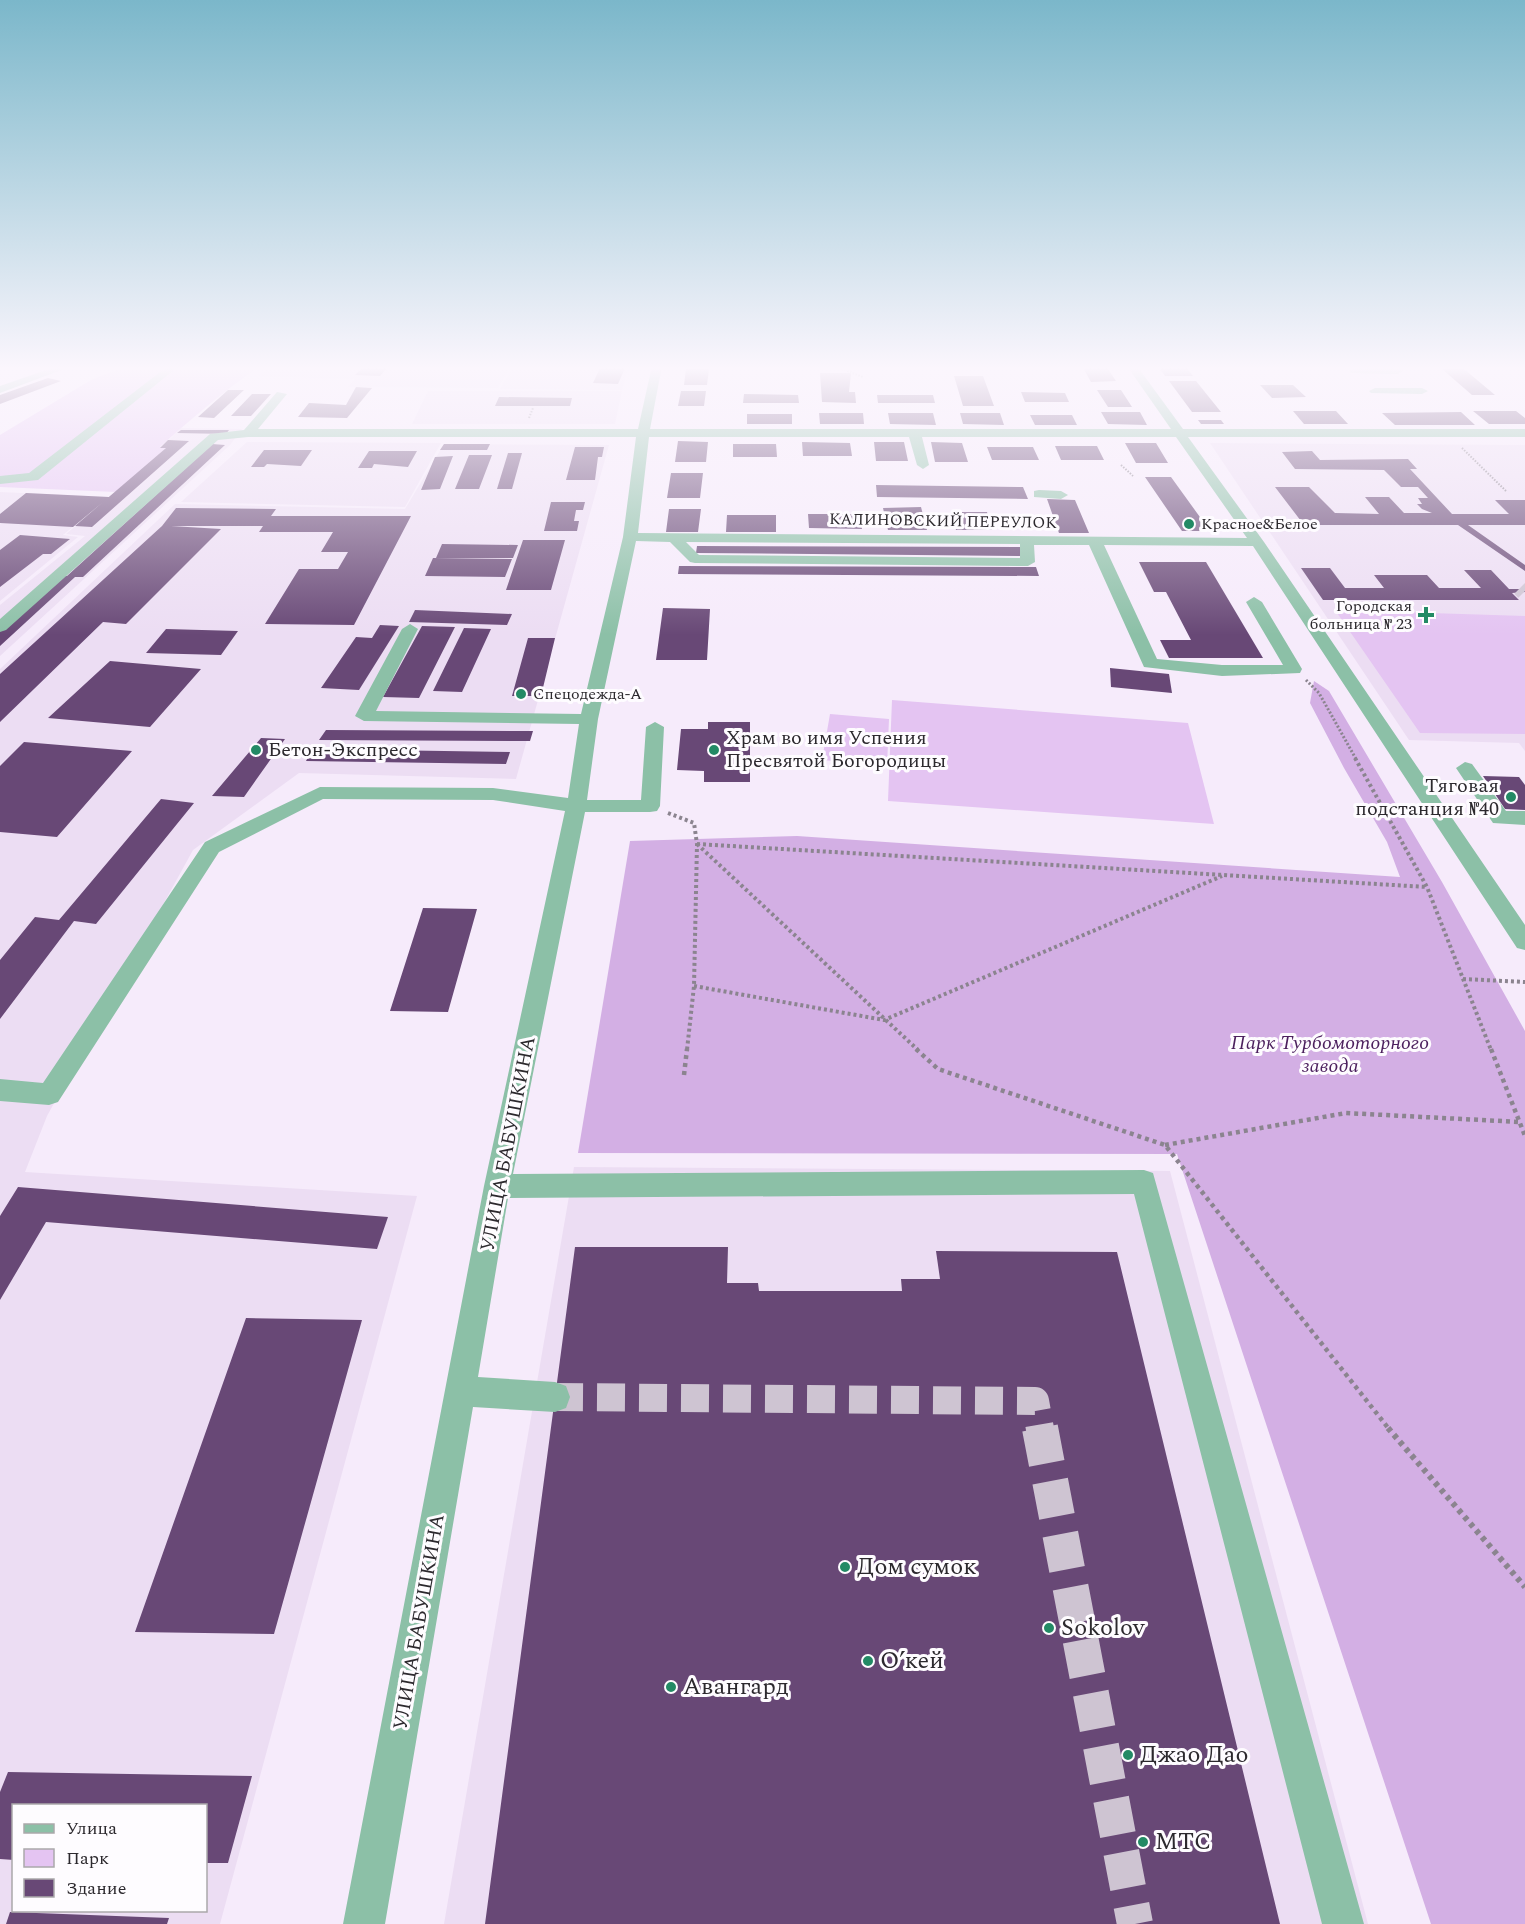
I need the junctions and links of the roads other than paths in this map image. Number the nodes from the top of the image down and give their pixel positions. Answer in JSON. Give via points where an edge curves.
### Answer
{"nodes":[{"id":1,"x":60,"y":456,"type":"edge"},
{"id":2,"x":193,"y":456,"type":"edge"},
{"id":3,"x":640,"y":456,"type":"edge"},
{"id":4,"x":920,"y":456,"type":"edge"},
{"id":5,"x":1197,"y":456,"type":"edge"},
{"id":6,"x":922,"y":465,"type":"dead end"},
{"id":7,"x":0,"y":480,"type":"edge"},
{"id":8,"x":1040,"y":494,"type":"dead end"},
{"id":9,"x":1061,"y":495,"type":"dead end"},
{"id":10,"x":630,"y":537,"type":"junction"},
{"id":11,"x":673,"y":537,"type":"junction"},
{"id":12,"x":1028,"y":540,"type":"junction"},
{"id":13,"x":1095,"y":542,"type":"junction"},
{"id":14,"x":1257,"y":542,"type":"junction"},
{"id":15,"x":1254,"y":602,"type":"dead end"},
{"id":16,"x":0,"y":627,"type":"edge"},
{"id":17,"x":410,"y":629,"type":"dead end"},
{"id":18,"x":589,"y":719,"type":"junction"},
{"id":19,"x":656,"y":727,"type":"dead end"},
{"id":20,"x":1465,"y":768,"type":"dead end"},
{"id":21,"x":576,"y":806,"type":"junction"},
{"id":22,"x":1525,"y":818,"type":"edge"},
{"id":23,"x":1525,"y":942,"type":"edge"},
{"id":24,"x":0,"y":1090,"type":"edge"},
{"id":25,"x":497,"y":1186,"type":"junction"},
{"id":26,"x":461,"y":1390,"type":"junction"},
{"id":27,"x":555,"y":1397,"type":"tunnel mouth"},
{"id":28,"x":364,"y":1924,"type":"edge"},
{"id":29,"x":1343,"y":1924,"type":"edge"}],
"edges":[{"from":1,"to":7,"type":"street","via":[[33,477]]},
{"from":2,"to":16,"type":"street"},
{"from":3,"to":10,"type":"street","name":"УЛИЦА БАБУШКИНА"},
{"from":4,"to":6,"type":"street"},
{"from":5,"to":14,"type":"street"},
{"from":8,"to":9,"type":"street"},
{"from":10,"to":11,"type":"street","name":"КАЛИНОВСКИЙ ПЕРЕУЛОК"},
{"from":10,"to":18,"type":"street","name":"УЛИЦА БАБУШКИНА"},
{"from":11,"to":12,"type":"street","name":"КАЛИНОВСКИЙ ПЕРЕУЛОК"},
{"from":11,"to":12,"type":"street","via":[[695,559],[1028,562]]},
{"from":12,"to":13,"type":"street","name":"КАЛИНОВСКИЙ ПЕРЕУЛОК"},
{"from":13,"to":14,"type":"street","name":"КАЛИНОВСКИЙ ПЕРЕУЛОК"},
{"from":13,"to":15,"type":"street","via":[[1150,663],[1180,669],[1294,669]]},
{"from":14,"to":23,"type":"street"},
{"from":17,"to":18,"type":"street","via":[[364,716]]},
{"from":18,"to":21,"type":"street","name":"УЛИЦА БАБУШКИНА"},
{"from":19,"to":21,"type":"street","via":[[650,806]]},
{"from":20,"to":22,"type":"street","via":[[1500,818]]},
{"from":21,"to":24,"type":"street","via":[[492,794],[320,793],[212,847],[49,1094]]},
{"from":21,"to":25,"type":"street","name":"УЛИЦА БАБУШКИНА"},
{"from":25,"to":26,"type":"street","name":"УЛИЦА БАБУШКИНА"},
{"from":25,"to":29,"type":"street","via":[[1144,1182]]},
{"from":26,"to":27,"type":"street"},
{"from":26,"to":28,"type":"street","name":"УЛИЦА БАБУШКИНА"}]}
